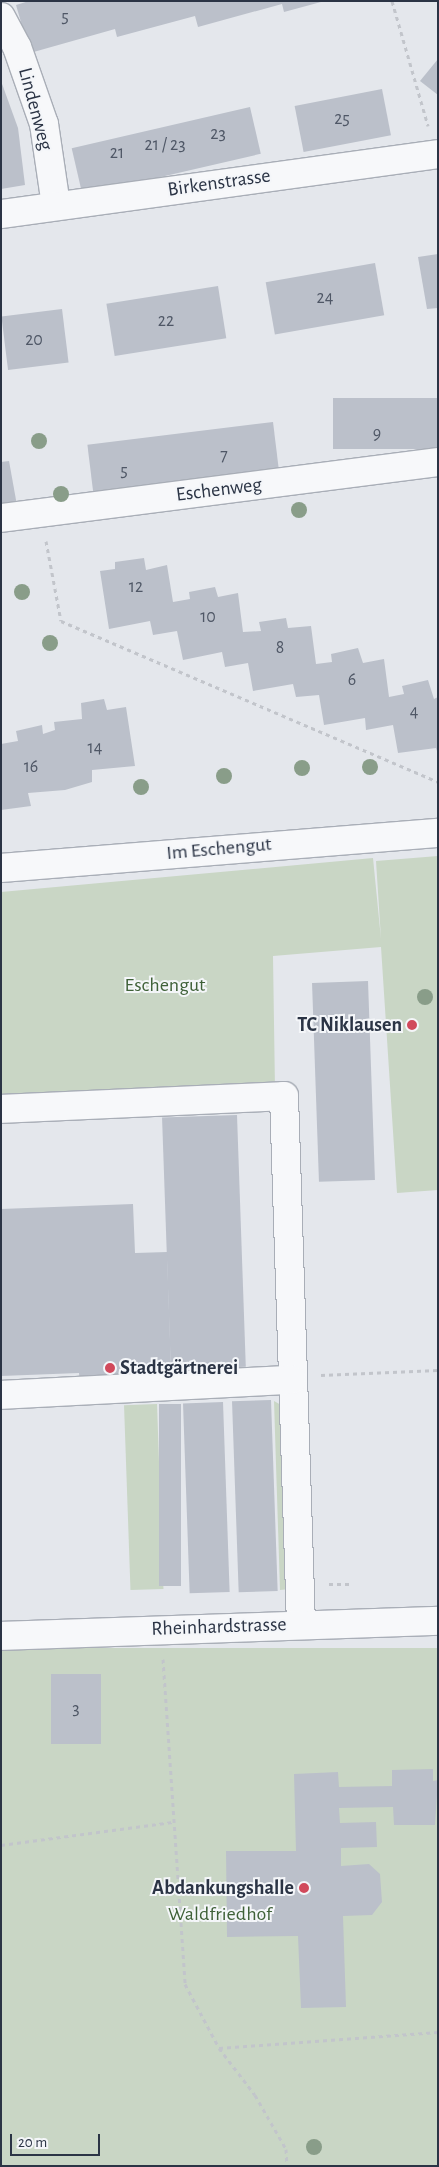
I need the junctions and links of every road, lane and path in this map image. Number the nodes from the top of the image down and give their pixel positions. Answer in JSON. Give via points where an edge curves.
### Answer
{"nodes":[{"id":1,"x":392,"y":1,"type":"edge"},
{"id":2,"x":1,"y":17,"type":"edge"},
{"id":3,"x":437,"y":154,"type":"edge"},
{"id":4,"x":56,"y":205,"type":"junction"},
{"id":5,"x":1,"y":214,"type":"edge"},
{"id":6,"x":438,"y":462,"type":"edge"},
{"id":7,"x":41,"y":513,"type":"junction"},
{"id":8,"x":1,"y":518,"type":"edge"},
{"id":9,"x":438,"y":782,"type":"edge"},
{"id":10,"x":438,"y":833,"type":"edge"},
{"id":11,"x":1,"y":868,"type":"edge"},
{"id":12,"x":1,"y":1109,"type":"edge"},
{"id":13,"x":438,"y":1370,"type":"edge"},
{"id":14,"x":292,"y":1378,"type":"junction"},
{"id":15,"x":1,"y":1395,"type":"edge"},
{"id":16,"x":438,"y":1621,"type":"edge"},
{"id":17,"x":301,"y":1624,"type":"junction"},
{"id":18,"x":161,"y":1628,"type":"junction"},
{"id":19,"x":1,"y":1636,"type":"edge"},
{"id":20,"x":174,"y":1822,"type":"junction"},
{"id":21,"x":1,"y":1844,"type":"edge"},
{"id":22,"x":438,"y":2032,"type":"edge"},
{"id":23,"x":219,"y":2048,"type":"junction"},
{"id":24,"x":287,"y":2166,"type":"edge"}],
"edges":[{"from":1,"to":3,"type":"path"},
{"from":2,"to":4,"type":"street","name":"Lindenweg","via":[[17,47],[44,124]]},
{"from":3,"to":4,"type":"street","name":"Birkenstrasse"},
{"from":4,"to":5,"type":"street","name":"Birkenstrasse"},
{"from":6,"to":7,"type":"street","name":"Eschenweg"},
{"from":7,"to":8,"type":"street","name":"Eschenweg"},
{"from":7,"to":9,"type":"path","via":[[61,621]]},
{"from":10,"to":11,"type":"street","name":"Im Eschengut"},
{"from":12,"to":14,"type":"street","via":[[284,1096]]},
{"from":13,"to":14,"type":"path"},
{"from":14,"to":15,"type":"street"},
{"from":14,"to":17,"type":"street"},
{"from":16,"to":17,"type":"street","name":"Rheinhardstrasse"},
{"from":17,"to":18,"type":"street","name":"Rheinhardstrasse"},
{"from":18,"to":19,"type":"street","name":"Rheinhardstrasse"},
{"from":18,"to":20,"type":"path"},
{"from":20,"to":21,"type":"path"},
{"from":20,"to":23,"type":"path","via":[[185,1984]]},
{"from":22,"to":23,"type":"path"},
{"from":23,"to":24,"type":"path","via":[[260,2103],[286,2149]]}]}
